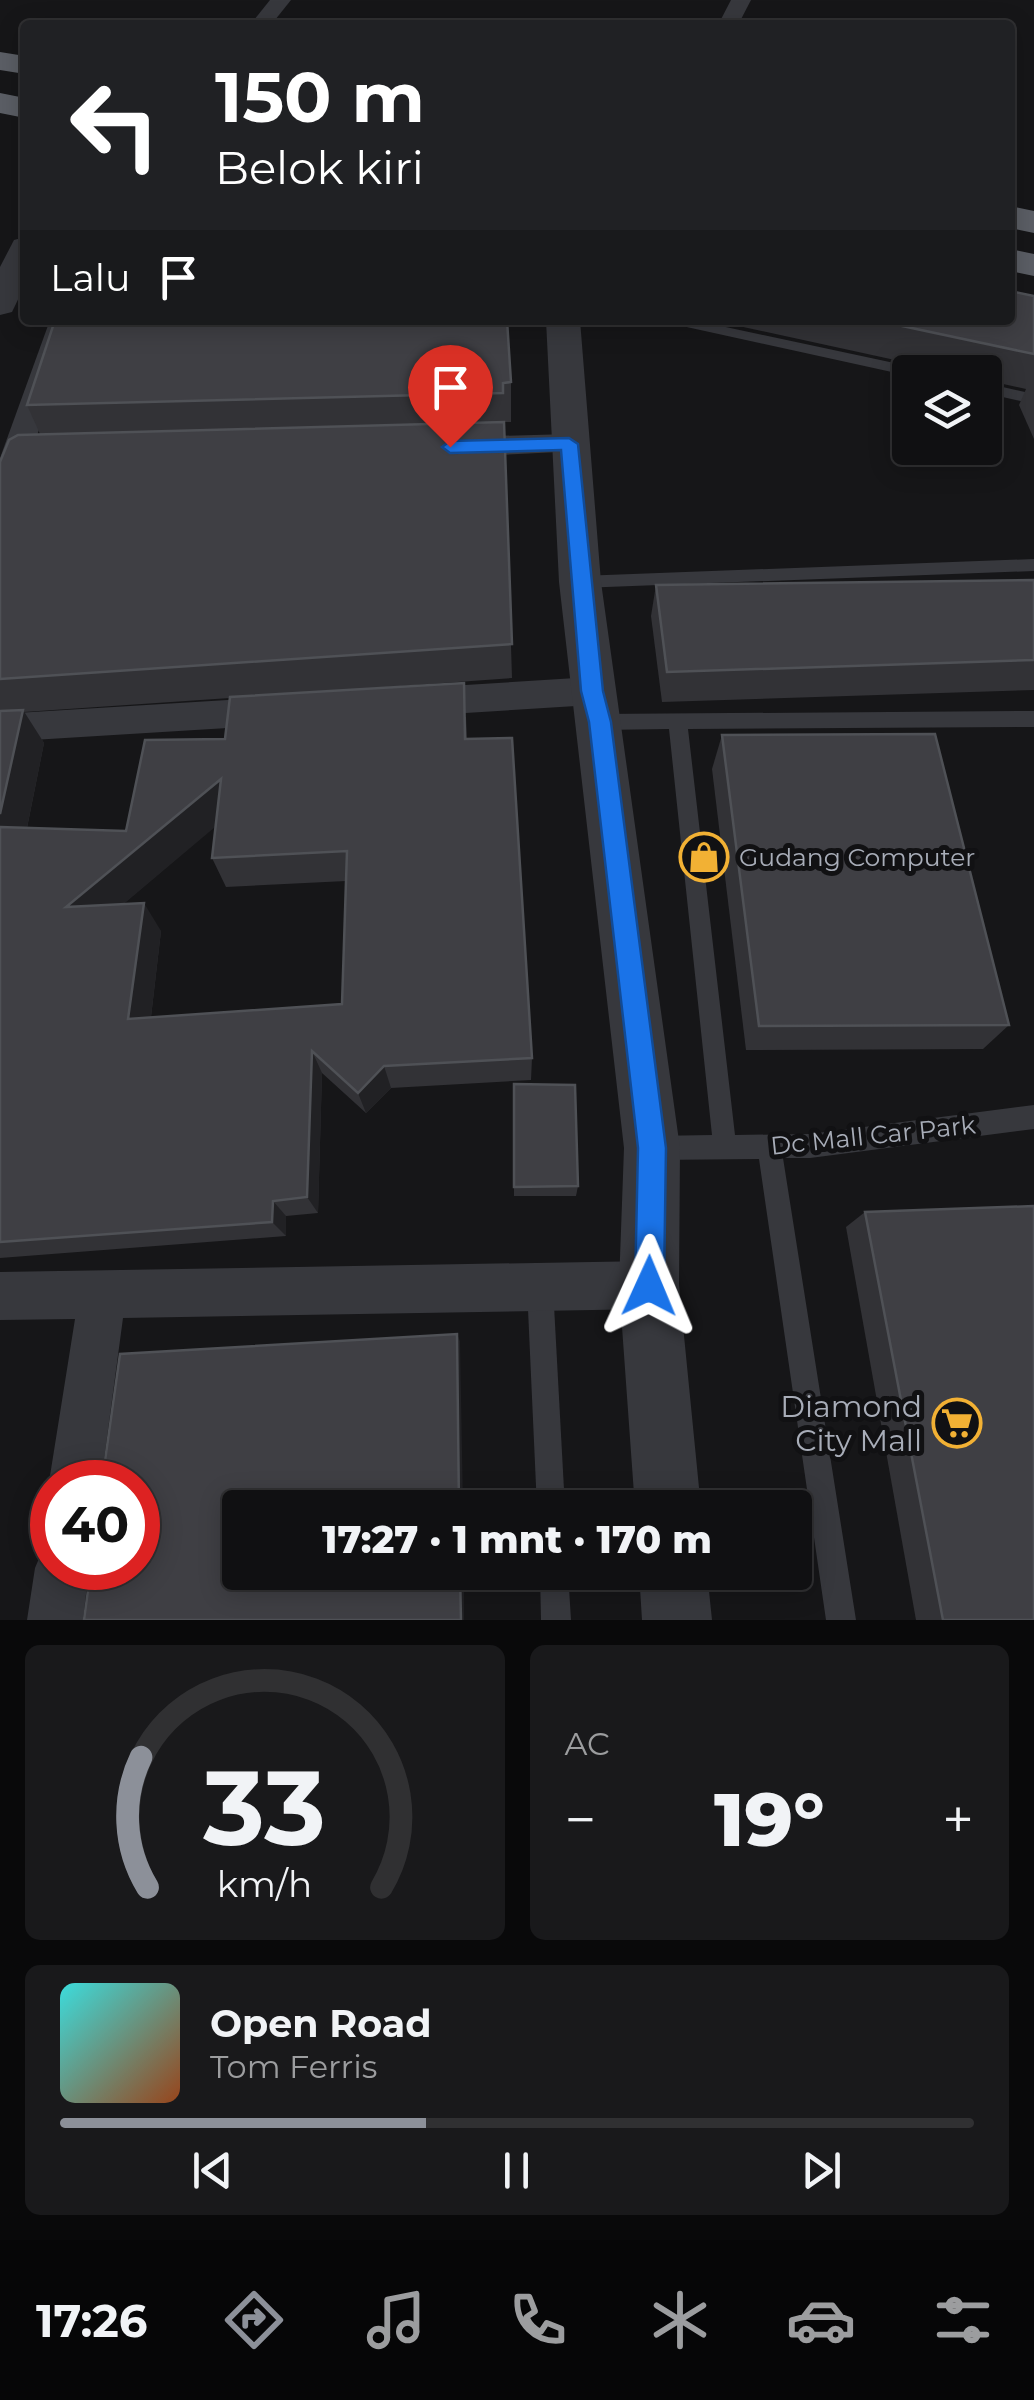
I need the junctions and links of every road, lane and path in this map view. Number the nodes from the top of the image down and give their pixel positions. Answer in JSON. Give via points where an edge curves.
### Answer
{"nodes":[{"id":1,"x":280,"y":0,"type":"edge"},
{"id":2,"x":264,"y":20,"type":"edge"},
{"id":3,"x":20,"y":259,"type":"edge"},
{"id":4,"x":0,"y":304,"type":"edge"},
{"id":5,"x":62,"y":325,"type":"edge"},
{"id":6,"x":564,"y":325,"type":"edge"},
{"id":7,"x":696,"y":325,"type":"edge"},
{"id":8,"x":892,"y":367,"type":"edge"},
{"id":9,"x":1002,"y":392,"type":"edge"},
{"id":10,"x":1034,"y":399,"type":"edge"},
{"id":11,"x":569,"y":444,"type":"junction"},
{"id":12,"x":431,"y":448,"type":"edge"},
{"id":13,"x":12,"y":450,"type":"edge"},
{"id":14,"x":55,"y":458,"type":"edge"},
{"id":15,"x":0,"y":501,"type":"edge"},
{"id":16,"x":1034,"y":565,"type":"edge"},
{"id":17,"x":580,"y":582,"type":"junction"},
{"id":18,"x":375,"y":705,"type":"edge"},
{"id":19,"x":596,"y":706,"type":"junction"},
{"id":20,"x":316,"y":708,"type":"edge"},
{"id":21,"x":1034,"y":719,"type":"edge"},
{"id":22,"x":678,"y":721,"type":"junction"},
{"id":23,"x":0,"y":728,"type":"edge"},
{"id":24,"x":1034,"y":1118,"type":"edge"},
{"id":25,"x":769,"y":1147,"type":"junction"},
{"id":26,"x":652,"y":1148,"type":"junction"},
{"id":27,"x":725,"y":1148,"type":"junction"},
{"id":28,"x":649,"y":1286,"type":"junction"},
{"id":29,"x":540,"y":1287,"type":"junction"},
{"id":30,"x":102,"y":1292,"type":"junction"},
{"id":31,"x":0,"y":1296,"type":"edge"},
{"id":32,"x":78,"y":1460,"type":"edge"},
{"id":33,"x":550,"y":1490,"type":"edge"},
{"id":34,"x":666,"y":1490,"type":"edge"},
{"id":35,"x":59,"y":1590,"type":"edge"},
{"id":36,"x":555,"y":1590,"type":"edge"},
{"id":37,"x":674,"y":1590,"type":"edge"},
{"id":38,"x":55,"y":1620,"type":"edge"},
{"id":39,"x":556,"y":1620,"type":"edge"},
{"id":40,"x":677,"y":1620,"type":"edge"},
{"id":41,"x":841,"y":1620,"type":"edge"}],
"edges":[{"from":1,"to":2,"type":"street"},
{"from":3,"to":4,"type":"street"},
{"from":5,"to":13,"type":"street"},
{"from":6,"to":11,"type":"street"},
{"from":7,"to":8,"type":"lane"},
{"from":9,"to":10,"type":"lane"},
{"from":11,"to":12,"type":"street"},
{"from":11,"to":17,"type":"street"},
{"from":13,"to":14,"type":"street"},
{"from":13,"to":15,"type":"street"},
{"from":16,"to":17,"type":"lane"},
{"from":17,"to":19,"type":"street"},
{"from":18,"to":19,"type":"street"},
{"from":19,"to":22,"type":"lane"},
{"from":19,"to":26,"type":"street"},
{"from":20,"to":23,"type":"street"},
{"from":21,"to":22,"type":"lane"},
{"from":22,"to":27,"type":"lane"},
{"from":24,"to":25,"type":"lane","name":"Dc Mall Car Park"},
{"from":25,"to":27,"type":"lane","name":"Dc Mall Car Park"},
{"from":25,"to":41,"type":"lane"},
{"from":26,"to":27,"type":"lane","name":"Dc Mall Car Park"},
{"from":26,"to":28,"type":"street"},
{"from":28,"to":29,"type":"street"},
{"from":28,"to":34,"type":"street"},
{"from":29,"to":30,"type":"street"},
{"from":29,"to":33,"type":"lane"},
{"from":30,"to":31,"type":"street"},
{"from":30,"to":32,"type":"street"},
{"from":35,"to":38,"type":"street"},
{"from":36,"to":39,"type":"lane"},
{"from":37,"to":40,"type":"street"}]}
